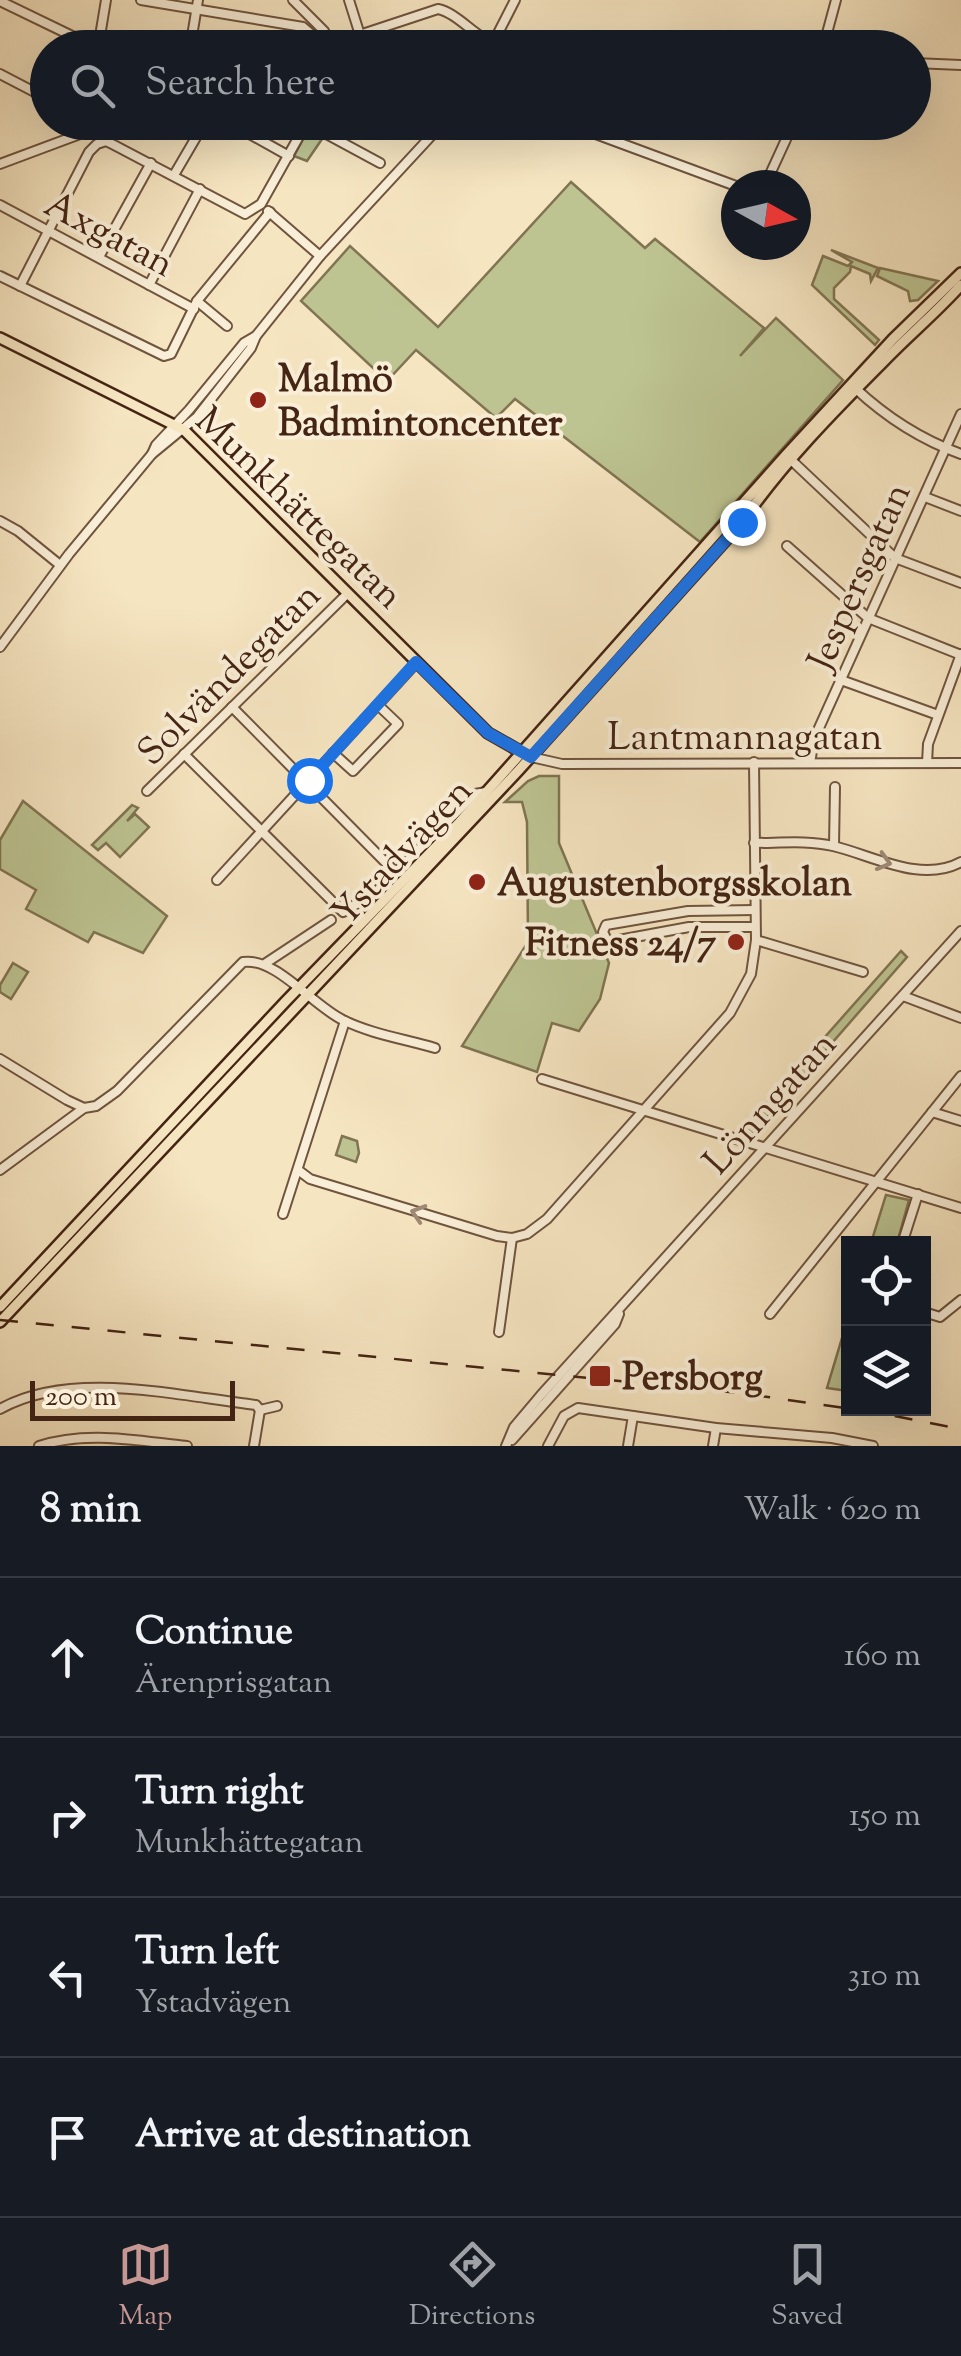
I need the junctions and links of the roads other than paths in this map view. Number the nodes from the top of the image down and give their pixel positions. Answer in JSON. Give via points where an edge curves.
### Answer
{"nodes":[{"id":1,"x":106,"y":0,"type":"edge"},
{"id":2,"x":141,"y":0,"type":"edge"},
{"id":3,"x":293,"y":0,"type":"edge"},
{"id":4,"x":349,"y":0,"type":"edge"},
{"id":5,"x":446,"y":0,"type":"edge"},
{"id":6,"x":515,"y":0,"type":"edge"},
{"id":7,"x":836,"y":0,"type":"edge"},
{"id":8,"x":0,"y":1,"type":"edge"},
{"id":9,"x":197,"y":5,"type":"edge"},
{"id":10,"x":446,"y":10,"type":"junction"},
{"id":11,"x":60,"y":30,"type":"edge"},
{"id":12,"x":101,"y":30,"type":"edge"},
{"id":13,"x":193,"y":30,"type":"edge"},
{"id":14,"x":305,"y":30,"type":"edge"},
{"id":15,"x":323,"y":30,"type":"edge"},
{"id":16,"x":358,"y":30,"type":"edge"},
{"id":17,"x":375,"y":30,"type":"edge"},
{"id":18,"x":470,"y":30,"type":"edge"},
{"id":19,"x":500,"y":30,"type":"edge"},
{"id":20,"x":828,"y":30,"type":"edge"},
{"id":21,"x":931,"y":64,"type":"edge"},
{"id":22,"x":961,"y":65,"type":"edge"},
{"id":23,"x":0,"y":74,"type":"edge"},
{"id":24,"x":30,"y":89,"type":"edge"},
{"id":25,"x":56,"y":140,"type":"edge"},
{"id":26,"x":194,"y":140,"type":"edge"},
{"id":27,"x":260,"y":140,"type":"edge"},
{"id":28,"x":297,"y":140,"type":"edge"},
{"id":29,"x":337,"y":140,"type":"edge"},
{"id":30,"x":427,"y":140,"type":"edge"},
{"id":31,"x":613,"y":140,"type":"edge"},
{"id":32,"x":787,"y":140,"type":"edge"},
{"id":33,"x":289,"y":156,"type":"junction"},
{"id":34,"x":152,"y":162,"type":"junction"},
{"id":35,"x":380,"y":163,"type":"dead end"},
{"id":36,"x":0,"y":164,"type":"edge"},
{"id":37,"x":775,"y":170,"type":"edge"},
{"id":38,"x":174,"y":175,"type":"junction"},
{"id":39,"x":721,"y":180,"type":"edge"},
{"id":40,"x":200,"y":190,"type":"junction"},
{"id":41,"x":261,"y":204,"type":"junction"},
{"id":42,"x":0,"y":205,"type":"edge"},
{"id":43,"x":270,"y":212,"type":"junction"},
{"id":44,"x":245,"y":214,"type":"junction"},
{"id":45,"x":260,"y":223,"type":"junction"},
{"id":46,"x":48,"y":231,"type":"junction"},
{"id":47,"x":320,"y":256,"type":"junction"},
{"id":48,"x":98,"y":257,"type":"junction"},
{"id":49,"x":961,"y":274,"type":"edge"},
{"id":50,"x":0,"y":276,"type":"edge"},
{"id":51,"x":149,"y":285,"type":"junction"},
{"id":52,"x":20,"y":286,"type":"junction"},
{"id":53,"x":961,"y":286,"type":"edge"},
{"id":54,"x":196,"y":305,"type":"junction"},
{"id":55,"x":227,"y":326,"type":"dead end"},
{"id":56,"x":0,"y":338,"type":"edge"},
{"id":57,"x":854,"y":387,"type":"junction"},
{"id":58,"x":961,"y":414,"type":"edge"},
{"id":59,"x":179,"y":428,"type":"junction"},
{"id":60,"x":945,"y":448,"type":"junction"},
{"id":61,"x":961,"y":454,"type":"edge"},
{"id":62,"x":788,"y":457,"type":"junction"},
{"id":63,"x":925,"y":498,"type":"junction"},
{"id":64,"x":961,"y":511,"type":"edge"},
{"id":65,"x":0,"y":521,"type":"edge"},
{"id":66,"x":787,"y":546,"type":"dead end"},
{"id":67,"x":895,"y":558,"type":"junction"},
{"id":68,"x":60,"y":565,"type":"junction"},
{"id":69,"x":961,"y":583,"type":"edge"},
{"id":70,"x":347,"y":594,"type":"junction"},
{"id":71,"x":868,"y":618,"type":"junction"},
{"id":72,"x":0,"y":647,"type":"edge"},
{"id":73,"x":961,"y":654,"type":"edge"},
{"id":74,"x":416,"y":662,"type":"junction"},
{"id":75,"x":841,"y":680,"type":"junction"},
{"id":76,"x":378,"y":705,"type":"junction"},
{"id":77,"x":232,"y":707,"type":"junction"},
{"id":78,"x":938,"y":715,"type":"junction"},
{"id":79,"x":184,"y":754,"type":"junction"},
{"id":80,"x":333,"y":754,"type":"junction"},
{"id":81,"x":526,"y":755,"type":"junction"},
{"id":82,"x":754,"y":762,"type":"junction"},
{"id":83,"x":810,"y":762,"type":"junction"},
{"id":84,"x":927,"y":763,"type":"junction"},
{"id":85,"x":961,"y":763,"type":"edge"},
{"id":86,"x":307,"y":782,"type":"junction"},
{"id":87,"x":836,"y":787,"type":"dead end"},
{"id":88,"x":147,"y":791,"type":"dead end"},
{"id":89,"x":486,"y":792,"type":"junction"},
{"id":90,"x":262,"y":831,"type":"junction"},
{"id":91,"x":754,"y":843,"type":"junction"},
{"id":92,"x":834,"y":846,"type":"junction"},
{"id":93,"x":961,"y":862,"type":"edge"},
{"id":94,"x":396,"y":873,"type":"junction"},
{"id":95,"x":217,"y":880,"type":"dead end"},
{"id":96,"x":755,"y":910,"type":"junction"},
{"id":97,"x":330,"y":920,"type":"dead end"},
{"id":98,"x":755,"y":928,"type":"junction"},
{"id":99,"x":961,"y":931,"type":"edge"},
{"id":100,"x":756,"y":940,"type":"junction"},
{"id":101,"x":266,"y":964,"type":"junction"},
{"id":102,"x":863,"y":972,"type":"dead end"},
{"id":103,"x":302,"y":992,"type":"junction"},
{"id":104,"x":903,"y":996,"type":"junction"},
{"id":105,"x":961,"y":1018,"type":"edge"},
{"id":106,"x":345,"y":1021,"type":"junction"},
{"id":107,"x":434,"y":1048,"type":"dead end"},
{"id":108,"x":0,"y":1059,"type":"edge"},
{"id":109,"x":10,"y":1066,"type":"junction"},
{"id":110,"x":0,"y":1073,"type":"edge"},
{"id":111,"x":961,"y":1076,"type":"edge"},
{"id":112,"x":542,"y":1079,"type":"dead end"},
{"id":113,"x":84,"y":1108,"type":"junction"},
{"id":114,"x":646,"y":1110,"type":"junction"},
{"id":115,"x":932,"y":1112,"type":"junction"},
{"id":116,"x":961,"y":1120,"type":"edge"},
{"id":117,"x":765,"y":1147,"type":"junction"},
{"id":118,"x":0,"y":1170,"type":"edge"},
{"id":119,"x":298,"y":1170,"type":"junction"},
{"id":120,"x":874,"y":1182,"type":"junction"},
{"id":121,"x":918,"y":1194,"type":"junction"},
{"id":122,"x":961,"y":1208,"type":"edge"},
{"id":123,"x":283,"y":1214,"type":"dead end"},
{"id":124,"x":905,"y":1236,"type":"edge"},
{"id":125,"x":512,"y":1238,"type":"junction"},
{"id":126,"x":961,"y":1300,"type":"edge"},
{"id":127,"x":0,"y":1306,"type":"edge"},
{"id":128,"x":770,"y":1314,"type":"dead end"},
{"id":129,"x":931,"y":1314,"type":"edge"},
{"id":130,"x":0,"y":1322,"type":"edge"},
{"id":131,"x":499,"y":1332,"type":"dead end"},
{"id":132,"x":277,"y":1406,"type":"dead end"},
{"id":133,"x":0,"y":1409,"type":"edge"},
{"id":134,"x":260,"y":1410,"type":"junction"},
{"id":135,"x":632,"y":1416,"type":"junction"},
{"id":136,"x":716,"y":1428,"type":"junction"},
{"id":137,"x":800,"y":1434,"type":"junction"},
{"id":138,"x":508,"y":1444,"type":"edge"},
{"id":139,"x":40,"y":1446,"type":"edge"},
{"id":140,"x":186,"y":1446,"type":"edge"},
{"id":141,"x":254,"y":1446,"type":"edge"},
{"id":142,"x":548,"y":1446,"type":"edge"},
{"id":143,"x":628,"y":1446,"type":"edge"},
{"id":144,"x":713,"y":1446,"type":"edge"},
{"id":145,"x":798,"y":1446,"type":"edge"},
{"id":146,"x":873,"y":1446,"type":"edge"}],
"edges":[{"from":1,"to":12,"type":"street"},
{"from":2,"to":9,"type":"street"},
{"from":3,"to":15,"type":"street"},
{"from":4,"to":16,"type":"street"},
{"from":5,"to":10,"type":"street"},
{"from":6,"to":19,"type":"street"},
{"from":7,"to":20,"type":"street"},
{"from":8,"to":11,"type":"street"},
{"from":9,"to":13,"type":"street"},
{"from":9,"to":14,"type":"street"},
{"from":10,"to":17,"type":"street"},
{"from":10,"to":18,"type":"street"},
{"from":21,"to":22,"type":"street"},
{"from":23,"to":24,"type":"street"},
{"from":25,"to":36,"type":"street"},
{"from":26,"to":38,"type":"street"},
{"from":27,"to":33,"type":"street"},
{"from":28,"to":33,"type":"street"},
{"from":29,"to":35,"type":"street"},
{"from":30,"to":47,"type":"street"},
{"from":31,"to":39,"type":"street"},
{"from":32,"to":37,"type":"street"},
{"from":33,"to":41,"type":"street"},
{"from":34,"to":38,"type":"street"},
{"from":34,"to":46,"type":"street","via":[[106,141],[89,152]]},
{"from":34,"to":48,"type":"street"},
{"from":38,"to":40,"type":"street"},
{"from":40,"to":44,"type":"street"},
{"from":40,"to":51,"type":"street"},
{"from":41,"to":43,"type":"street"},
{"from":41,"to":44,"type":"street"},
{"from":42,"to":46,"type":"street","name":"Axgatan"},
{"from":43,"to":45,"type":"street"},
{"from":43,"to":47,"type":"street"},
{"from":44,"to":45,"type":"street"},
{"from":45,"to":54,"type":"street"},
{"from":46,"to":48,"type":"street","name":"Axgatan"},
{"from":46,"to":52,"type":"street"},
{"from":47,"to":59,"type":"street"},
{"from":48,"to":51,"type":"street","name":"Axgatan"},
{"from":49,"to":57,"type":"main road","name":"Ystadvägen"},
{"from":50,"to":52,"type":"street"},
{"from":51,"to":54,"type":"street","name":"Axgatan"},
{"from":52,"to":54,"type":"street","via":[[160,355],[171,354]]},
{"from":53,"to":57,"type":"main road","name":"Ystadvägen"},
{"from":54,"to":55,"type":"street","name":"Axgatan"},
{"from":56,"to":59,"type":"main road","name":"Munkhättegatan"},
{"from":57,"to":60,"type":"street"},
{"from":57,"to":62,"type":"main road","name":"Ystadvägen"},
{"from":58,"to":60,"type":"street","name":"Jespersgatan"},
{"from":59,"to":68,"type":"street","via":[[156,444]]},
{"from":59,"to":70,"type":"main road","name":"Munkhättegatan"},
{"from":60,"to":61,"type":"street"},
{"from":60,"to":63,"type":"street","name":"Jespersgatan"},
{"from":62,"to":67,"type":"street"},
{"from":62,"to":81,"type":"main road","name":"Ystadvägen"},
{"from":63,"to":64,"type":"street"},
{"from":63,"to":67,"type":"street","name":"Jespersgatan"},
{"from":65,"to":68,"type":"street"},
{"from":66,"to":71,"type":"street"},
{"from":67,"to":69,"type":"street"},
{"from":67,"to":71,"type":"street","name":"Jespersgatan"},
{"from":68,"to":72,"type":"street"},
{"from":70,"to":74,"type":"main road","name":"Munkhättegatan"},
{"from":70,"to":77,"type":"street","name":"Solvändegatan"},
{"from":71,"to":73,"type":"street"},
{"from":71,"to":75,"type":"street","name":"Jespersgatan"},
{"from":73,"to":78,"type":"street"},
{"from":74,"to":76,"type":"street"},
{"from":74,"to":81,"type":"main road","name":"Munkhättegatan","via":[[488,733]]},
{"from":75,"to":78,"type":"street"},
{"from":75,"to":83,"type":"street","name":"Jespersgatan"},
{"from":76,"to":80,"type":"street"},
{"from":76,"to":80,"type":"street","via":[[398,724],[353,770]]},
{"from":77,"to":79,"type":"street","name":"Solvändegatan"},
{"from":77,"to":86,"type":"street"},
{"from":78,"to":84,"type":"street"},
{"from":79,"to":88,"type":"street","name":"Solvändegatan"},
{"from":79,"to":90,"type":"street"},
{"from":80,"to":86,"type":"street"},
{"from":81,"to":82,"type":"street","name":"Lantmannagatan","via":[[562,764]]},
{"from":81,"to":89,"type":"main road","name":"Ystadvägen"},
{"from":81,"to":103,"type":"main road","name":"Ystadvägen"},
{"from":82,"to":83,"type":"street","name":"Lantmannagatan"},
{"from":82,"to":91,"type":"street"},
{"from":83,"to":84,"type":"street","name":"Lantmannagatan"},
{"from":84,"to":85,"type":"street","name":"Lantmannagatan"},
{"from":86,"to":90,"type":"street"},
{"from":86,"to":94,"type":"street"},
{"from":87,"to":92,"type":"street"},
{"from":89,"to":94,"type":"street","name":"Ystadvägen","via":[[475,794]]},
{"from":89,"to":103,"type":"main road","name":"Ystadvägen"},
{"from":90,"to":94,"type":"street","name":"Ystadvägen","via":[[344,912]]},
{"from":90,"to":95,"type":"street"},
{"from":91,"to":92,"type":"street"},
{"from":91,"to":96,"type":"street"},
{"from":92,"to":93,"type":"street","one_way":true,"via":[[904,868]]},
{"from":96,"to":98,"type":"street"},
{"from":96,"to":98,"type":"street","via":[[659,914],[606,925],[603,932],[608,942],[688,927]]},
{"from":97,"to":101,"type":"street"},
{"from":98,"to":100,"type":"street"},
{"from":99,"to":104,"type":"street","name":"Lönngatan"},
{"from":100,"to":102,"type":"street"},
{"from":100,"to":114,"type":"street","via":[[751,974],[730,1013]]},
{"from":101,"to":103,"type":"street"},
{"from":101,"to":113,"type":"street","via":[[243,962],[116,1091]]},
{"from":103,"to":106,"type":"street"},
{"from":103,"to":127,"type":"main road","name":"Ystadvägen"},
{"from":103,"to":130,"type":"main road","name":"Ystadvägen"},
{"from":104,"to":105,"type":"street"},
{"from":104,"to":117,"type":"street","name":"Lönngatan"},
{"from":106,"to":107,"type":"street"},
{"from":106,"to":119,"type":"street"},
{"from":108,"to":109,"type":"street"},
{"from":109,"to":110,"type":"street"},
{"from":109,"to":113,"type":"street"},
{"from":111,"to":115,"type":"street"},
{"from":112,"to":114,"type":"street"},
{"from":113,"to":118,"type":"street"},
{"from":114,"to":117,"type":"street"},
{"from":114,"to":125,"type":"street","via":[[546,1219]]},
{"from":115,"to":116,"type":"street"},
{"from":115,"to":120,"type":"street"},
{"from":117,"to":120,"type":"street"},
{"from":117,"to":138,"type":"street","name":"Lönngatan"},
{"from":119,"to":123,"type":"street"},
{"from":125,"to":119,"type":"street","one_way":true,"via":[[324,1184]]},
{"from":120,"to":121,"type":"street"},
{"from":120,"to":128,"type":"street"},
{"from":121,"to":122,"type":"street"},
{"from":121,"to":124,"type":"street"},
{"from":125,"to":131,"type":"street"},
{"from":126,"to":129,"type":"street","via":[[940,1317]]},
{"from":132,"to":134,"type":"street"},
{"from":133,"to":134,"type":"street","via":[[40,1392],[78,1387]]},
{"from":134,"to":141,"type":"street"},
{"from":135,"to":136,"type":"street"},
{"from":135,"to":142,"type":"street","via":[[572,1410]]},
{"from":135,"to":143,"type":"street"},
{"from":136,"to":137,"type":"street"},
{"from":136,"to":144,"type":"street"},
{"from":137,"to":145,"type":"street"},
{"from":137,"to":146,"type":"street"},
{"from":139,"to":140,"type":"street","via":[[91,1437]]}]}
